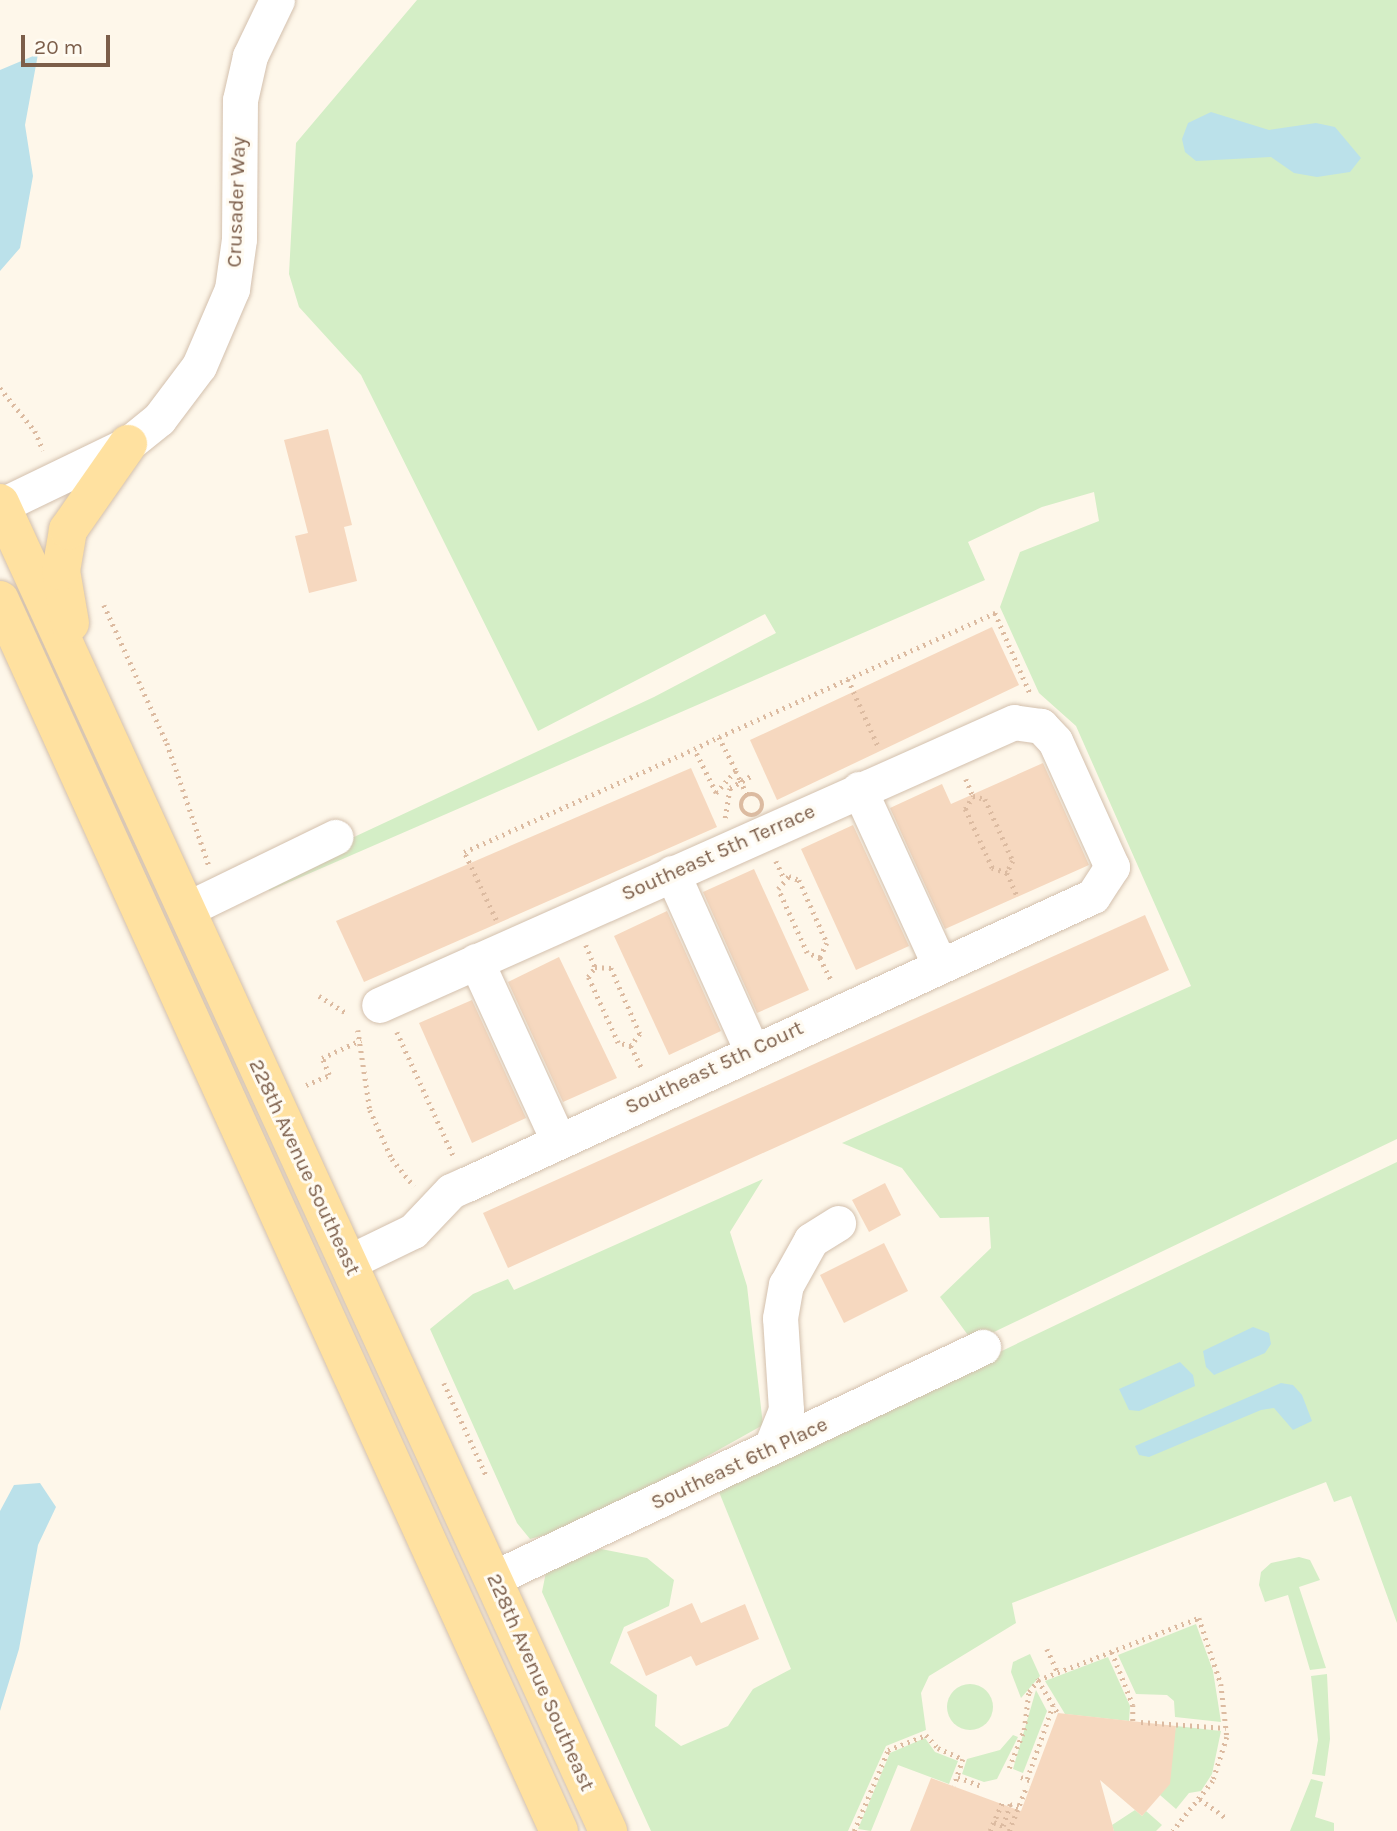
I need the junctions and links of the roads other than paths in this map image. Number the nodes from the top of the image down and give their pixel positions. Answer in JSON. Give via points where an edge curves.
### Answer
{"nodes":[{"id":1,"x":277,"y":0,"type":"edge"},
{"id":2,"x":128,"y":444,"type":"junction"},
{"id":3,"x":0,"y":505,"type":"edge"},
{"id":4,"x":0,"y":600,"type":"edge"},
{"id":5,"x":105,"y":732,"type":"junction"},
{"id":6,"x":859,"y":789,"type":"junction"},
{"id":7,"x":335,"y":837,"type":"dead end"},
{"id":8,"x":672,"y":873,"type":"junction"},
{"id":9,"x":1093,"y":896,"type":"joint"},
{"id":10,"x":202,"y":900,"type":"junction"},
{"id":11,"x":476,"y":961,"type":"junction"},
{"id":12,"x":939,"y":964,"type":"junction"},
{"id":13,"x":381,"y":1004,"type":"road end"},
{"id":14,"x":751,"y":1049,"type":"junction"},
{"id":15,"x":558,"y":1140,"type":"junction"},
{"id":16,"x":838,"y":1223,"type":"dead end"},
{"id":17,"x":349,"y":1262,"type":"junction"},
{"id":18,"x":983,"y":1347,"type":"dead end"},
{"id":19,"x":771,"y":1447,"type":"junction"},
{"id":20,"x":494,"y":1578,"type":"junction"},
{"id":21,"x":559,"y":1831,"type":"edge"},
{"id":22,"x":608,"y":1831,"type":"edge"}],
"edges":[{"from":1,"to":2,"type":"street","name":"Crusader Way","via":[[250,56],[240,100],[239,239],[220,324],[176,398]]},
{"from":2,"to":3,"type":"street","name":"Crusader Way"},
{"from":2,"to":5,"type":"main road","via":[[68,530],[61,571],[72,631]]},
{"from":3,"to":5,"type":"main road","name":"228th Avenue Southeast"},
{"from":4,"to":21,"type":"main road","name":"228th Avenue Southeast"},
{"from":5,"to":10,"type":"main road","name":"228th Avenue Southeast"},
{"from":6,"to":8,"type":"street","name":"Southeast 5th Terrace"},
{"from":6,"to":9,"type":"street","name":"Southeast 5th Terrace","via":[[1014,722],[1041,726],[1055,741],[1112,867]]},
{"from":6,"to":12,"type":"street"},
{"from":7,"to":10,"type":"street"},
{"from":8,"to":11,"type":"street","name":"Southeast 5th Terrace"},
{"from":8,"to":14,"type":"street"},
{"from":9,"to":12,"type":"street","name":"Southeast 5th Court"},
{"from":10,"to":17,"type":"main road","name":"228th Avenue Southeast"},
{"from":11,"to":13,"type":"street","name":"Southeast 5th Terrace"},
{"from":11,"to":15,"type":"street"},
{"from":12,"to":14,"type":"street","name":"Southeast 5th Court"},
{"from":14,"to":15,"type":"street","name":"Southeast 5th Court"},
{"from":15,"to":17,"type":"street","name":"Southeast 5th Court","via":[[467,1184],[413,1231]]},
{"from":16,"to":19,"type":"street","via":[[811,1240],[786,1284],[780,1318],[786,1410]]},
{"from":17,"to":20,"type":"main road","name":"228th Avenue Southeast"},
{"from":18,"to":19,"type":"street","name":"Southeast 6th Place"},
{"from":19,"to":20,"type":"street","name":"Southeast 6th Place"},
{"from":20,"to":22,"type":"main road","name":"228th Avenue Southeast"}]}
